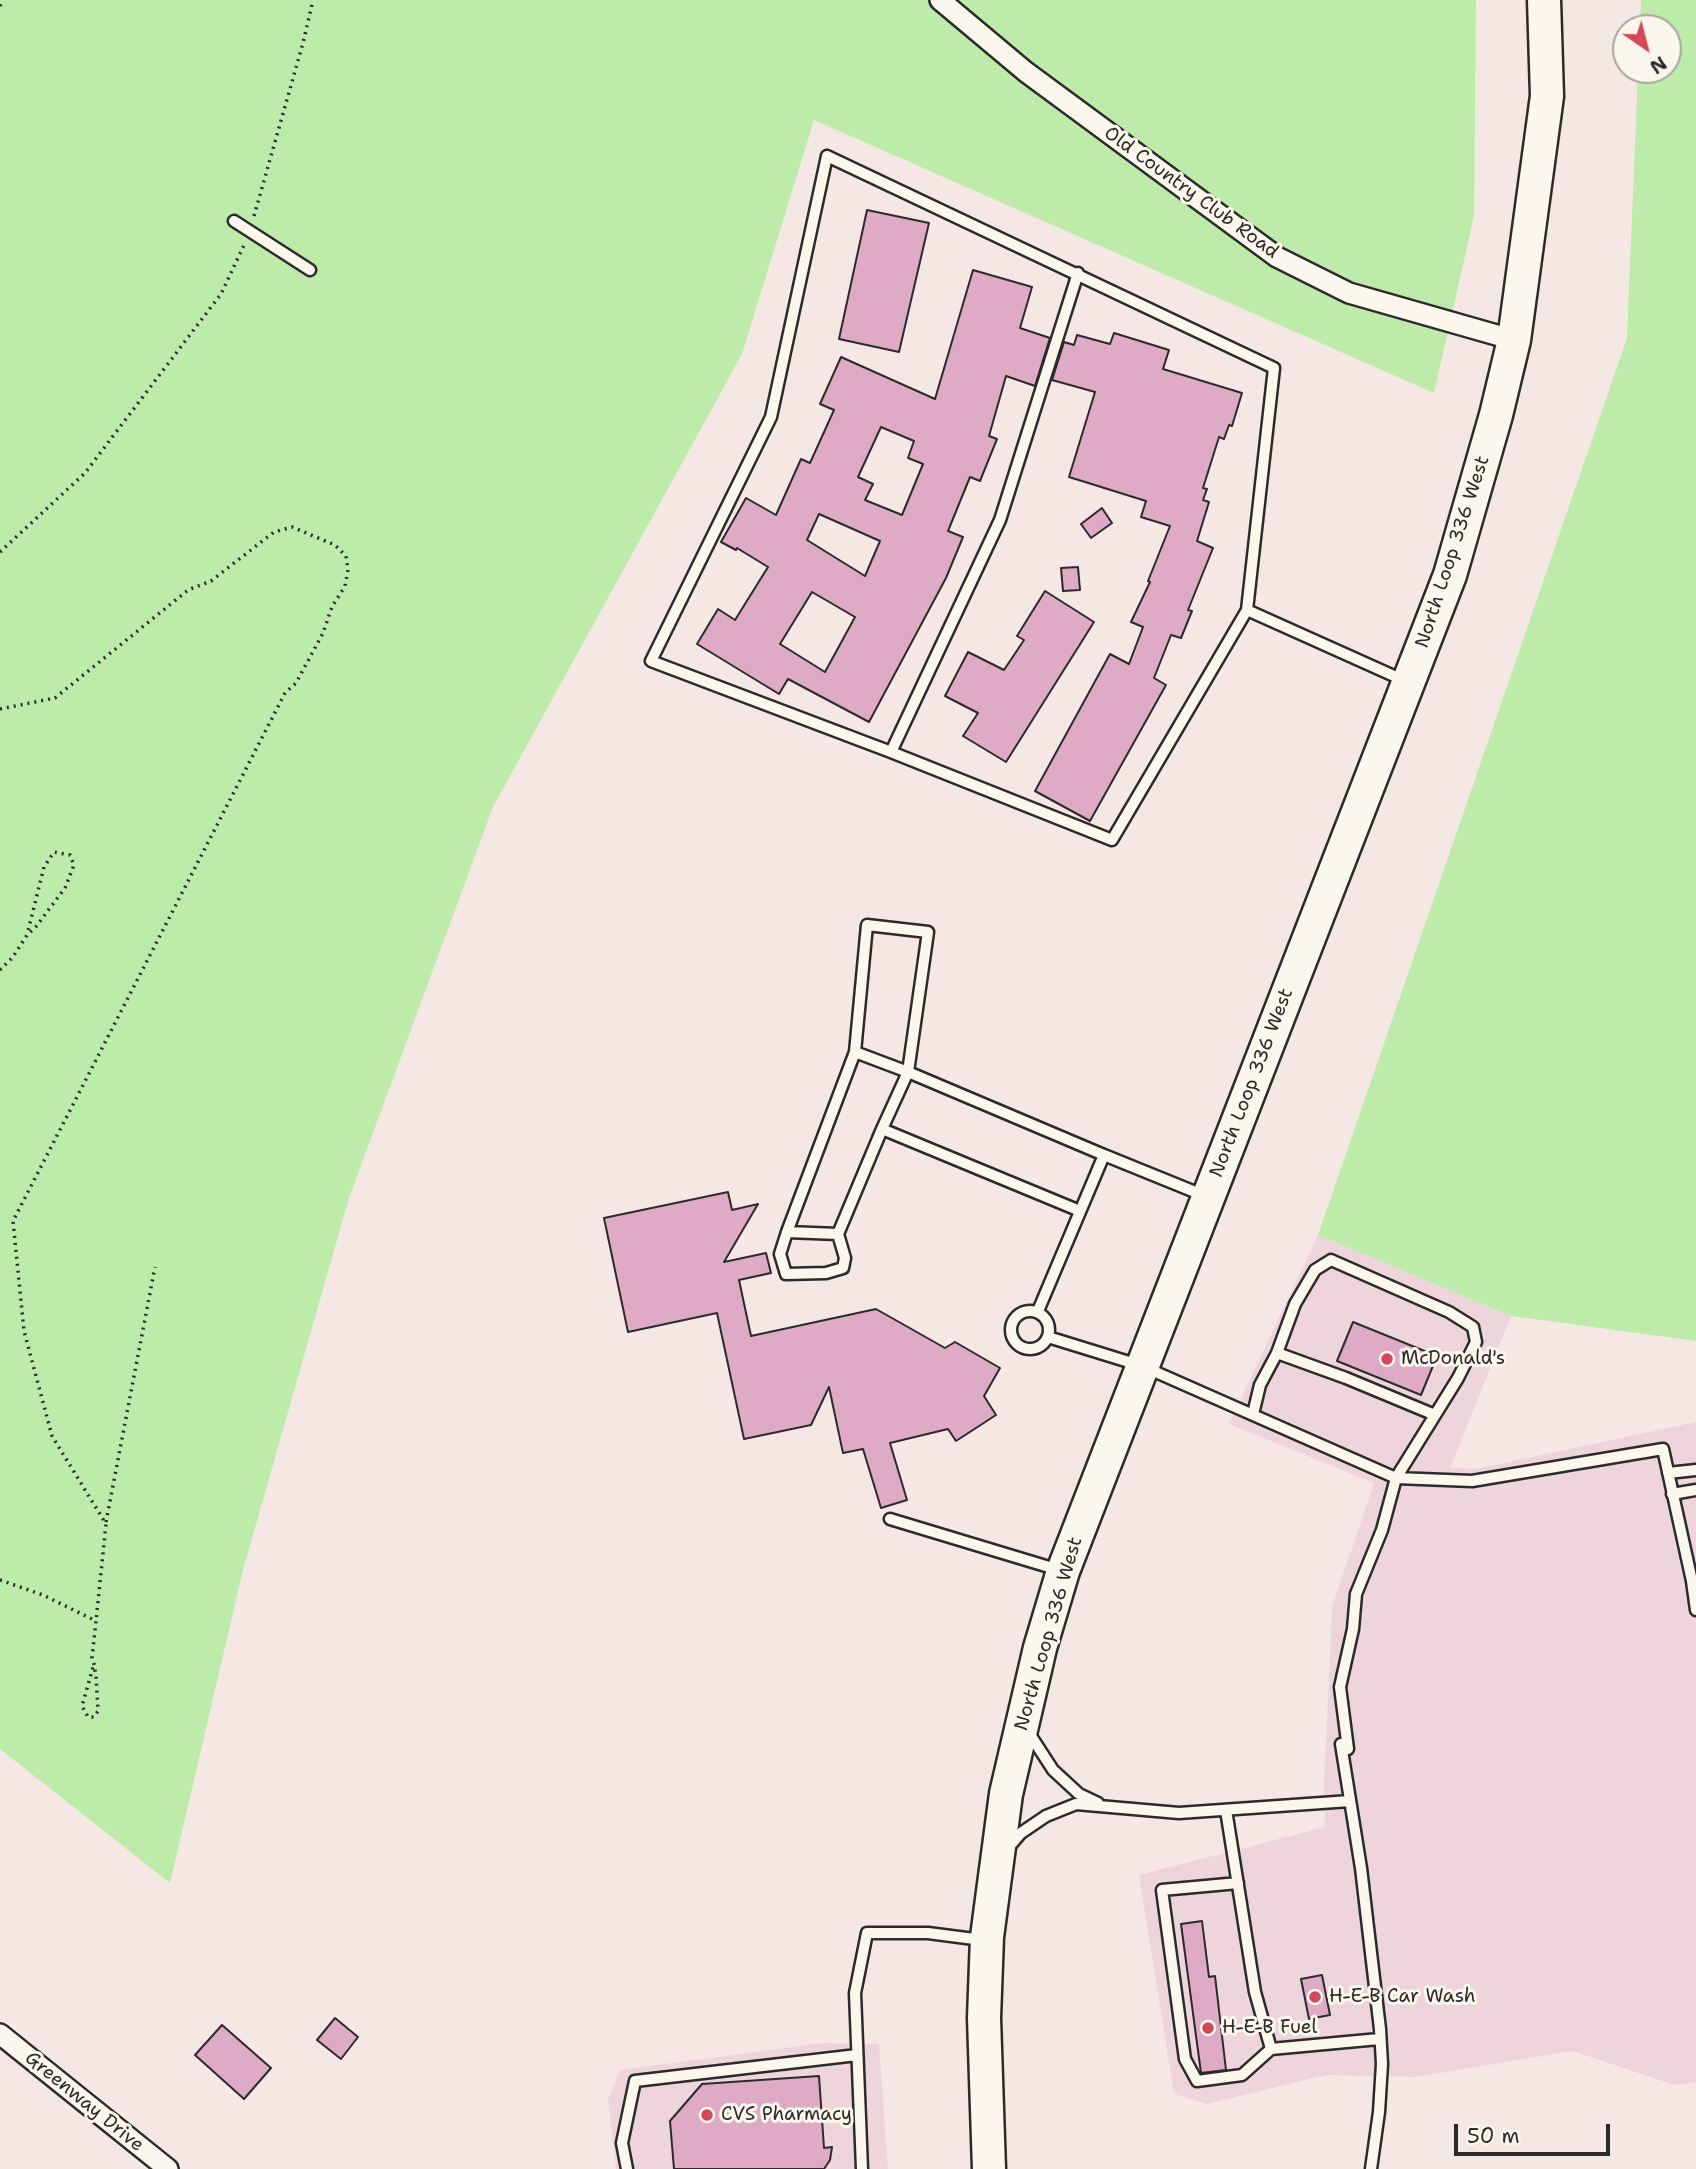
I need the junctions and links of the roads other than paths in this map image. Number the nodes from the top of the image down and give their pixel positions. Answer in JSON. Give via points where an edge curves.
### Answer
{"nodes":[{"id":1,"x":940,"y":0,"type":"edge"},
{"id":2,"x":1544,"y":0,"type":"edge"},
{"id":3,"x":233,"y":221,"type":"dead end"},
{"id":4,"x":310,"y":270,"type":"dead end"},
{"id":5,"x":1078,"y":274,"type":"junction"},
{"id":6,"x":1514,"y":340,"type":"junction"},
{"id":7,"x":1247,"y":610,"type":"junction"},
{"id":8,"x":1409,"y":682,"type":"junction"},
{"id":9,"x":891,"y":752,"type":"junction"},
{"id":10,"x":855,"y":1052,"type":"junction"},
{"id":11,"x":908,"y":1072,"type":"junction"},
{"id":12,"x":882,"y":1129,"type":"junction"},
{"id":13,"x":1104,"y":1155,"type":"junction"},
{"id":14,"x":1208,"y":1197,"type":"junction"},
{"id":15,"x":1080,"y":1211,"type":"junction"},
{"id":16,"x":787,"y":1232,"type":"junction"},
{"id":17,"x":838,"y":1234,"type":"junction"},
{"id":18,"x":1038,"y":1311,"type":"junction"},
{"id":19,"x":1048,"y":1337,"type":"junction"},
{"id":20,"x":1277,"y":1353,"type":"junction"},
{"id":21,"x":1142,"y":1366,"type":"junction"},
{"id":22,"x":1253,"y":1415,"type":"junction"},
{"id":23,"x":1435,"y":1415,"type":"junction"},
{"id":24,"x":1696,"y":1470,"type":"edge"},
{"id":25,"x":1668,"y":1473,"type":"junction"},
{"id":26,"x":1396,"y":1478,"type":"junction"},
{"id":27,"x":1696,"y":1490,"type":"edge"},
{"id":28,"x":1672,"y":1494,"type":"junction"},
{"id":29,"x":890,"y":1519,"type":"dead end"},
{"id":30,"x":1063,"y":1571,"type":"junction"},
{"id":31,"x":1696,"y":1610,"type":"edge"},
{"id":32,"x":1024,"y":1713,"type":"junction"},
{"id":33,"x":1350,"y":1801,"type":"junction"},
{"id":34,"x":1101,"y":1805,"type":"junction"},
{"id":35,"x":1226,"y":1810,"type":"junction"},
{"id":36,"x":996,"y":1861,"type":"junction"},
{"id":37,"x":1238,"y":1883,"type":"junction"},
{"id":38,"x":987,"y":1941,"type":"junction"},
{"id":39,"x":0,"y":2034,"type":"edge"},
{"id":40,"x":1379,"y":2039,"type":"junction"},
{"id":41,"x":1271,"y":2049,"type":"junction"},
{"id":42,"x":857,"y":2055,"type":"junction"},
{"id":43,"x":167,"y":2169,"type":"edge"},
{"id":44,"x":627,"y":2169,"type":"edge"},
{"id":45,"x":862,"y":2169,"type":"edge"},
{"id":46,"x":989,"y":2169,"type":"edge"},
{"id":47,"x":1371,"y":2169,"type":"edge"}],
"edges":[{"from":1,"to":6,"type":"street","name":"Old Country Club Road","via":[[1026,72],[1277,257],[1349,293]]},
{"from":2,"to":6,"type":"main road","name":"North Loop 336 West","via":[[1547,96]]},
{"from":3,"to":4,"type":"lane"},
{"from":5,"to":7,"type":"lane","via":[[1274,368]]},
{"from":5,"to":9,"type":"lane","via":[[1000,520]]},
{"from":5,"to":9,"type":"lane","via":[[827,156],[771,417],[651,661]]},
{"from":6,"to":8,"type":"main road","name":"North Loop 336 West","via":[[1450,575]]},
{"from":7,"to":8,"type":"lane"},
{"from":7,"to":9,"type":"lane","via":[[1112,840]]},
{"from":8,"to":14,"type":"main road","name":"North Loop 336 West"},
{"from":10,"to":11,"type":"lane"},
{"from":10,"to":11,"type":"lane","via":[[867,925],[928,932]]},
{"from":10,"to":16,"type":"lane"},
{"from":11,"to":12,"type":"lane"},
{"from":11,"to":13,"type":"lane"},
{"from":12,"to":15,"type":"lane"},
{"from":12,"to":17,"type":"lane"},
{"from":13,"to":14,"type":"lane"},
{"from":13,"to":15,"type":"lane"},
{"from":14,"to":21,"type":"main road","name":"North Loop 336 West"},
{"from":15,"to":18,"type":"lane"},
{"from":16,"to":17,"type":"lane"},
{"from":16,"to":17,"type":"lane","via":[[780,1254],[786,1274],[844,1268]]},
{"from":18,"to":19,"type":"lane","via":[[1048,1322]]},
{"from":18,"to":19,"type":"lane","via":[[1022,1311],[1012,1322],[1012,1337],[1022,1348],[1037,1348]]},
{"from":19,"to":21,"type":"lane"},
{"from":20,"to":22,"type":"lane","via":[[1260,1385]]},
{"from":20,"to":23,"type":"lane"},
{"from":20,"to":23,"type":"lane","via":[[1295,1304],[1315,1270],[1331,1260],[1473,1327],[1476,1342]]},
{"from":21,"to":22,"type":"lane"},
{"from":21,"to":30,"type":"main road","name":"North Loop 336 West"},
{"from":22,"to":26,"type":"lane"},
{"from":23,"to":26,"type":"lane"},
{"from":24,"to":25,"type":"lane"},
{"from":25,"to":26,"type":"lane","via":[[1663,1450],[1472,1481]]},
{"from":25,"to":28,"type":"lane"},
{"from":26,"to":33,"type":"lane","via":[[1382,1530],[1356,1594],[1340,1687],[1348,1749],[1341,1744]]},
{"from":27,"to":28,"type":"lane"},
{"from":28,"to":31,"type":"lane"},
{"from":29,"to":30,"type":"lane"},
{"from":30,"to":32,"type":"main road","name":"North Loop 336 West"},
{"from":32,"to":34,"type":"lane","via":[[1029,1735],[1053,1770],[1079,1794]]},
{"from":32,"to":36,"type":"main road","name":"North Loop 336 West"},
{"from":33,"to":35,"type":"lane"},
{"from":33,"to":40,"type":"lane"},
{"from":34,"to":35,"type":"lane","via":[[1179,1813]]},
{"from":34,"to":36,"type":"lane","via":[[1076,1804],[1046,1816],[1021,1833]]},
{"from":35,"to":37,"type":"lane"},
{"from":36,"to":38,"type":"main road","name":"North Loop 336 West"},
{"from":37,"to":41,"type":"lane","via":[[1255,1992]]},
{"from":37,"to":41,"type":"lane","via":[[1163,1890],[1185,2059],[1198,2081],[1242,2075]]},
{"from":38,"to":42,"type":"lane","via":[[929,1933],[867,1933],[855,1993]]},
{"from":38,"to":46,"type":"main road","name":"North Loop 336 West","via":[[984,2018]]},
{"from":39,"to":43,"type":"street","name":"Greenway Drive"},
{"from":40,"to":41,"type":"lane"},
{"from":40,"to":47,"type":"lane","via":[[1379,2100]]},
{"from":42,"to":44,"type":"lane","via":[[635,2081],[622,2143]]},
{"from":42,"to":45,"type":"lane"}]}
